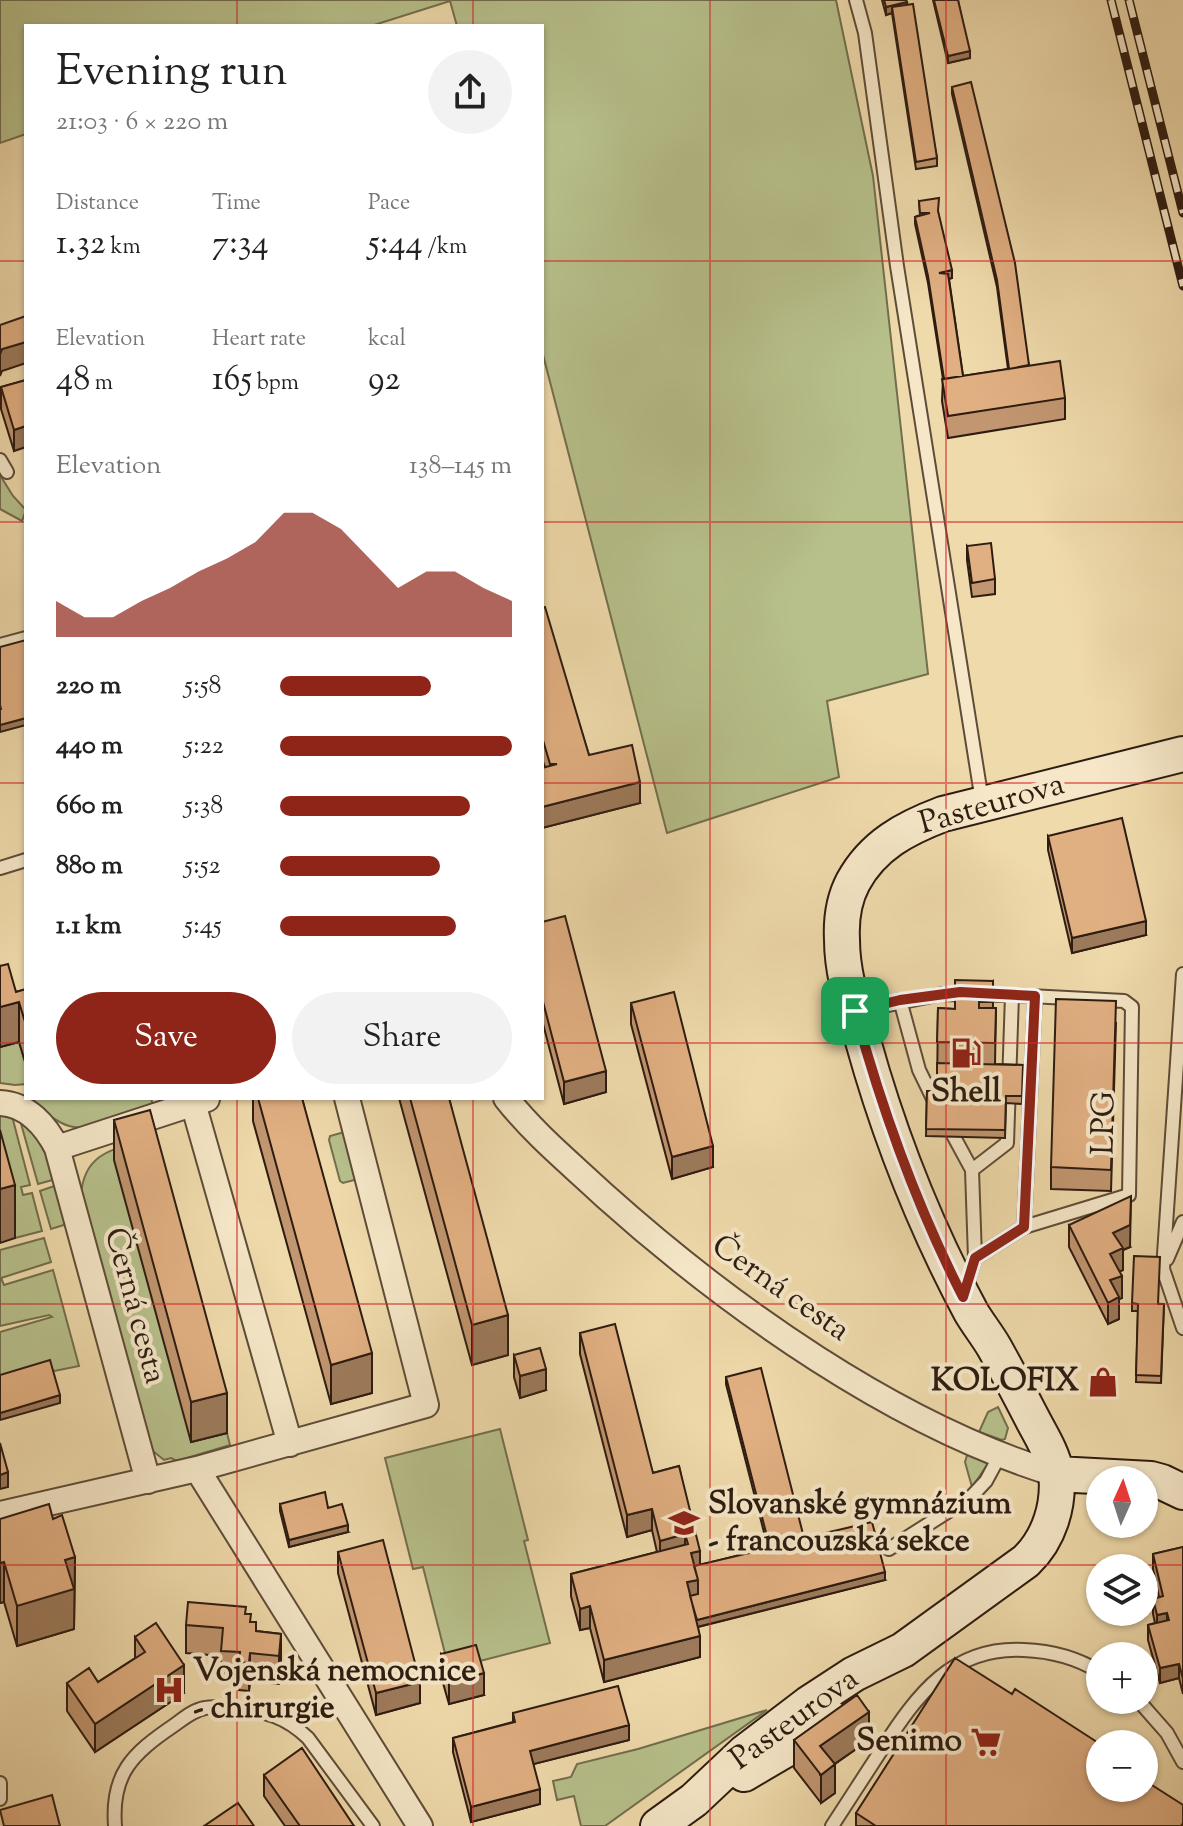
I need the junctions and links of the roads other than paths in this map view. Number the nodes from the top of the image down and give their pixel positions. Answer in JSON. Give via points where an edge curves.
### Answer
{"nodes":[{"id":1,"x":856,"y":0,"type":"edge"},
{"id":2,"x":0,"y":460,"type":"edge"},
{"id":3,"x":7,"y":472,"type":"dead end"},
{"id":4,"x":24,"y":639,"type":"edge"},
{"id":5,"x":0,"y":645,"type":"edge"},
{"id":6,"x":1183,"y":754,"type":"edge"},
{"id":7,"x":982,"y":804,"type":"junction"},
{"id":8,"x":24,"y":861,"type":"edge"},
{"id":9,"x":0,"y":868,"type":"edge"},
{"id":10,"x":1183,"y":974,"type":"edge"},
{"id":11,"x":1012,"y":995,"type":"junction"},
{"id":12,"x":1035,"y":996,"type":"junction"},
{"id":13,"x":900,"y":1000,"type":"junction"},
{"id":14,"x":855,"y":1011,"type":"junction"},
{"id":15,"x":348,"y":1100,"type":"edge"},
{"id":16,"x":508,"y":1100,"type":"edge"},
{"id":17,"x":201,"y":1101,"type":"edge"},
{"id":18,"x":0,"y":1103,"type":"edge"},
{"id":19,"x":57,"y":1148,"type":"junction"},
{"id":20,"x":972,"y":1170,"type":"junction"},
{"id":21,"x":1183,"y":1222,"type":"edge"},
{"id":22,"x":1024,"y":1227,"type":"junction"},
{"id":23,"x":975,"y":1258,"type":"junction"},
{"id":24,"x":1163,"y":1269,"type":"junction"},
{"id":25,"x":963,"y":1297,"type":"junction"},
{"id":26,"x":1183,"y":1328,"type":"edge"},
{"id":27,"x":290,"y":1444,"type":"junction"},
{"id":28,"x":1000,"y":1455,"type":"junction"},
{"id":29,"x":197,"y":1469,"type":"junction"},
{"id":30,"x":1056,"y":1474,"type":"junction"},
{"id":31,"x":148,"y":1481,"type":"junction"},
{"id":32,"x":1182,"y":1490,"type":"edge"},
{"id":33,"x":0,"y":1514,"type":"edge"},
{"id":34,"x":889,"y":1549,"type":"dead end"},
{"id":35,"x":1086,"y":1666,"type":"edge"},
{"id":36,"x":1150,"y":1714,"type":"edge"},
{"id":37,"x":1183,"y":1762,"type":"edge"},
{"id":38,"x":0,"y":1783,"type":"edge"},
{"id":39,"x":0,"y":1799,"type":"edge"},
{"id":40,"x":115,"y":1826,"type":"edge"},
{"id":41,"x":373,"y":1826,"type":"edge"},
{"id":42,"x":420,"y":1826,"type":"edge"},
{"id":43,"x":658,"y":1826,"type":"edge"},
{"id":44,"x":832,"y":1826,"type":"edge"}],
"edges":[{"from":1,"to":7,"type":"lane"},
{"from":2,"to":3,"type":"lane"},
{"from":4,"to":5,"type":"lane"},
{"from":6,"to":7,"type":"main road","name":"Pasteurova"},
{"from":7,"to":14,"type":"main road","name":"Pasteurova","via":[[913,826],[866,861],[843,913],[844,968]]},
{"from":8,"to":9,"type":"lane"},
{"from":10,"to":24,"type":"lane"},
{"from":11,"to":12,"type":"lane","name":"LPG"},
{"from":11,"to":13,"type":"lane","name":"LPG","via":[[960,992]]},
{"from":11,"to":20,"type":"lane","via":[[1007,1143]]},
{"from":12,"to":22,"type":"lane"},
{"from":12,"to":22,"type":"lane","name":"LPG","via":[[1124,1001],[1132,1007],[1129,1195]]},
{"from":13,"to":14,"type":"lane","name":"LPG"},
{"from":13,"to":20,"type":"lane","via":[[926,1087]]},
{"from":14,"to":25,"type":"main road","name":"Pasteurova","via":[[895,1141]]},
{"from":15,"to":27,"type":"street","via":[[426,1405]]},
{"from":16,"to":28,"type":"street","name":"Černá cesta","via":[[539,1136],[641,1227],[769,1326],[899,1406]]},
{"from":17,"to":19,"type":"street"},
{"from":17,"to":27,"type":"street"},
{"from":18,"to":19,"type":"street","name":"Černá cesta","via":[[26,1111],[49,1132]]},
{"from":19,"to":31,"type":"street","name":"Černá cesta"},
{"from":20,"to":23,"type":"lane"},
{"from":21,"to":24,"type":"lane"},
{"from":22,"to":23,"type":"lane","name":"LPG"},
{"from":23,"to":25,"type":"lane"},
{"from":24,"to":26,"type":"lane"},
{"from":25,"to":30,"type":"main road","name":"Pasteurova","via":[[1040,1434]]},
{"from":27,"to":29,"type":"street"},
{"from":28,"to":30,"type":"street","name":"Černá cesta"},
{"from":28,"to":34,"type":"lane","via":[[971,1497]]},
{"from":29,"to":31,"type":"street"},
{"from":29,"to":42,"type":"street"},
{"from":30,"to":32,"type":"main road","via":[[1151,1479]]},
{"from":30,"to":43,"type":"main road","name":"Pasteurova","via":[[1051,1523],[1035,1552],[903,1650],[808,1704]]},
{"from":31,"to":33,"type":"street"},
{"from":35,"to":44,"type":"lane","via":[[1063,1656],[1016,1649],[947,1670],[915,1699]]},
{"from":36,"to":37,"type":"lane"},
{"from":38,"to":39,"type":"lane"},
{"from":40,"to":41,"type":"lane","via":[[116,1786],[131,1761],[194,1711],[215,1708],[260,1710],[296,1727]]}]}
